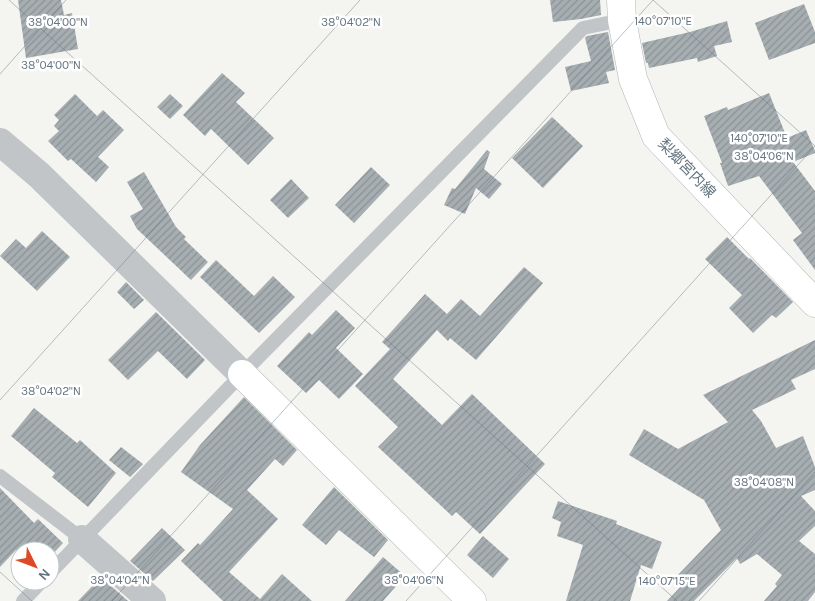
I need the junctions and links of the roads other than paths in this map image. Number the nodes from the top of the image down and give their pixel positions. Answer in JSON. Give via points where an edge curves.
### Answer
{"nodes":[{"id":1,"x":621,"y":10,"type":"edge"},
{"id":2,"x":0,"y":142,"type":"edge"},
{"id":3,"x":815,"y":303,"type":"edge"},
{"id":4,"x":242,"y":374,"type":"junction"},
{"id":5,"x":0,"y":476,"type":"edge"},
{"id":6,"x":82,"y":539,"type":"junction"},
{"id":7,"x":60,"y":562,"type":"edge"},
{"id":8,"x":32,"y":591,"type":"edge"},
{"id":9,"x":23,"y":601,"type":"edge"},
{"id":10,"x":152,"y":601,"type":"edge"},
{"id":11,"x":472,"y":601,"type":"edge"}],
"edges":[{"from":1,"to":3,"type":"main road","name":"梨郷宮内線","via":[[633,79],[656,136]]},
{"from":1,"to":4,"type":"lane","via":[[583,28]]},
{"from":2,"to":4,"type":"street","via":[[39,175]]},
{"from":4,"to":6,"type":"lane"},
{"from":4,"to":11,"type":"main road"},
{"from":5,"to":6,"type":"lane"},
{"from":6,"to":7,"type":"lane"},
{"from":6,"to":10,"type":"street"},
{"from":8,"to":9,"type":"lane"}]}
